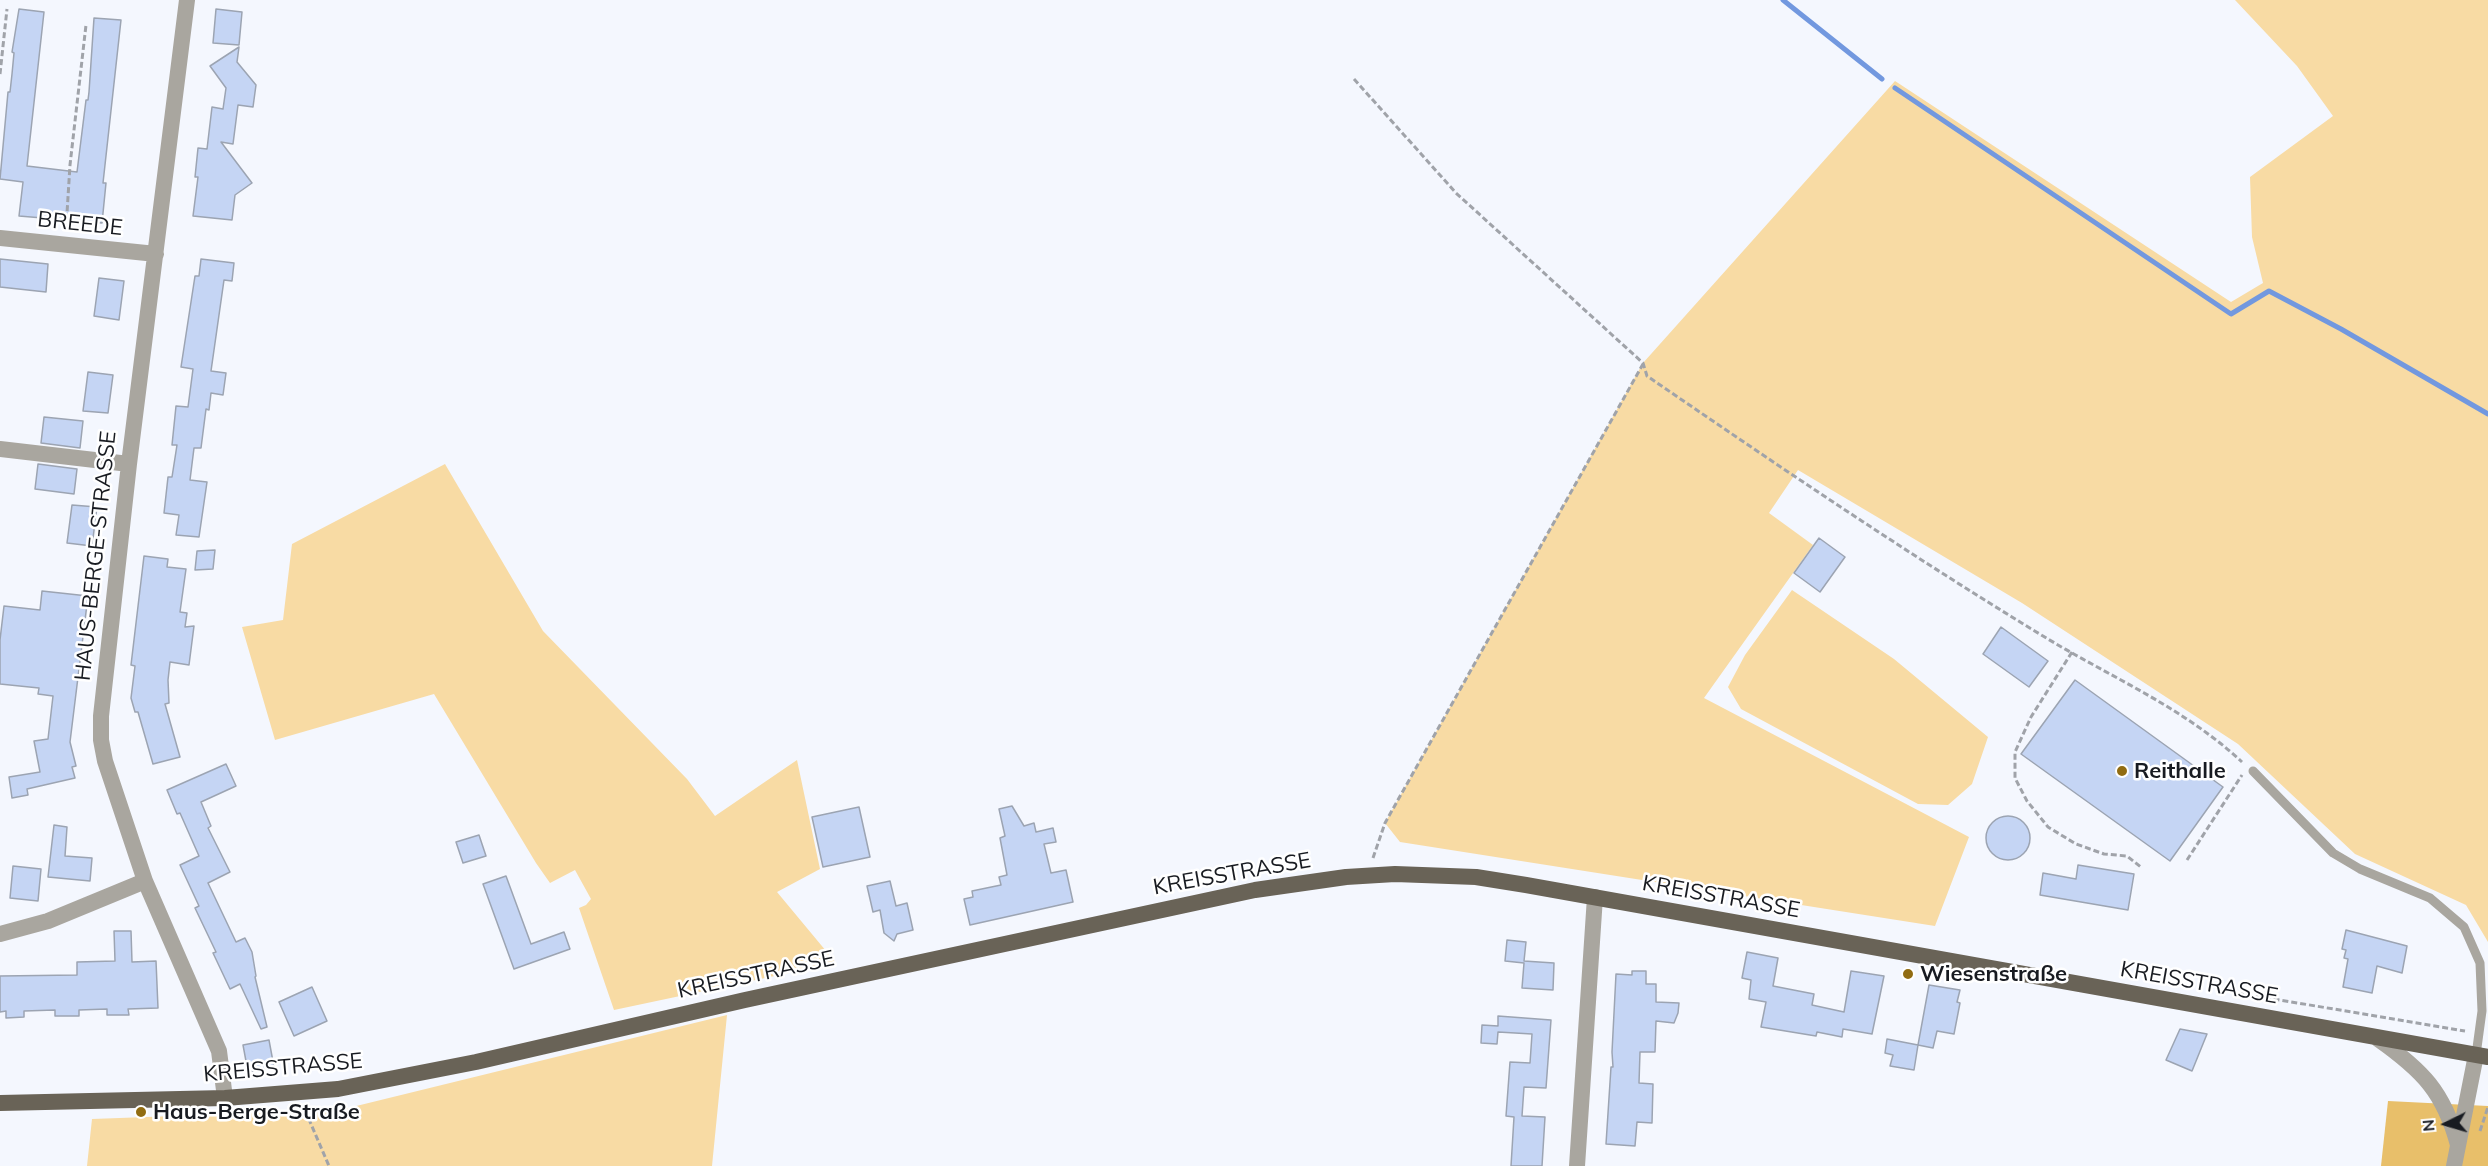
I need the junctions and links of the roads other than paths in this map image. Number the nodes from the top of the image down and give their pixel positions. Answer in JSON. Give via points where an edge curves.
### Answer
{"nodes":[{"id":1,"x":187,"y":0,"type":"edge"},
{"id":2,"x":0,"y":238,"type":"edge"},
{"id":3,"x":156,"y":254,"type":"junction"},
{"id":4,"x":0,"y":450,"type":"edge"},
{"id":5,"x":129,"y":464,"type":"junction"},
{"id":6,"x":2253,"y":771,"type":"dead end"},
{"id":7,"x":145,"y":881,"type":"junction"},
{"id":8,"x":1595,"y":897,"type":"junction"},
{"id":9,"x":0,"y":934,"type":"edge"},
{"id":10,"x":2378,"y":1039,"type":"junction"},
{"id":11,"x":2482,"y":1056,"type":"edge"},
{"id":12,"x":225,"y":1098,"type":"junction"},
{"id":13,"x":0,"y":1103,"type":"edge"},
{"id":14,"x":2458,"y":1145,"type":"junction"},
{"id":15,"x":1577,"y":1166,"type":"edge"},
{"id":16,"x":2454,"y":1166,"type":"edge"}],
"edges":[{"from":1,"to":3,"type":"street","name":"HAUS-BERGE-STRASSE"},
{"from":2,"to":3,"type":"street","name":"BREEDE"},
{"from":3,"to":5,"type":"street","name":"HAUS-BERGE-STRASSE"},
{"from":4,"to":5,"type":"street"},
{"from":5,"to":7,"type":"street","name":"HAUS-BERGE-STRASSE","via":[[101,740]]},
{"from":6,"to":11,"type":"lane","via":[[2333,853],[2360,869],[2430,898],[2464,927],[2480,963]]},
{"from":7,"to":9,"type":"street","via":[[66,914]]},
{"from":7,"to":12,"type":"street","name":"HAUS-BERGE-STRASSE","via":[[219,1051]]},
{"from":8,"to":10,"type":"main road","name":"KREISSTRASSE"},
{"from":8,"to":12,"type":"main road","name":"KREISSTRASSE","via":[[1476,877],[1427,874],[1346,878],[1255,890],[476,1062],[338,1089]]},
{"from":8,"to":15,"type":"street"},
{"from":10,"to":11,"type":"main road","name":"KREISSTRASSE"},
{"from":10,"to":14,"type":"street","via":[[2431,1084],[2444,1105]]},
{"from":11,"to":14,"type":"street"},
{"from":12,"to":13,"type":"main road","name":"KREISSTRASSE"},
{"from":14,"to":16,"type":"street"}]}
